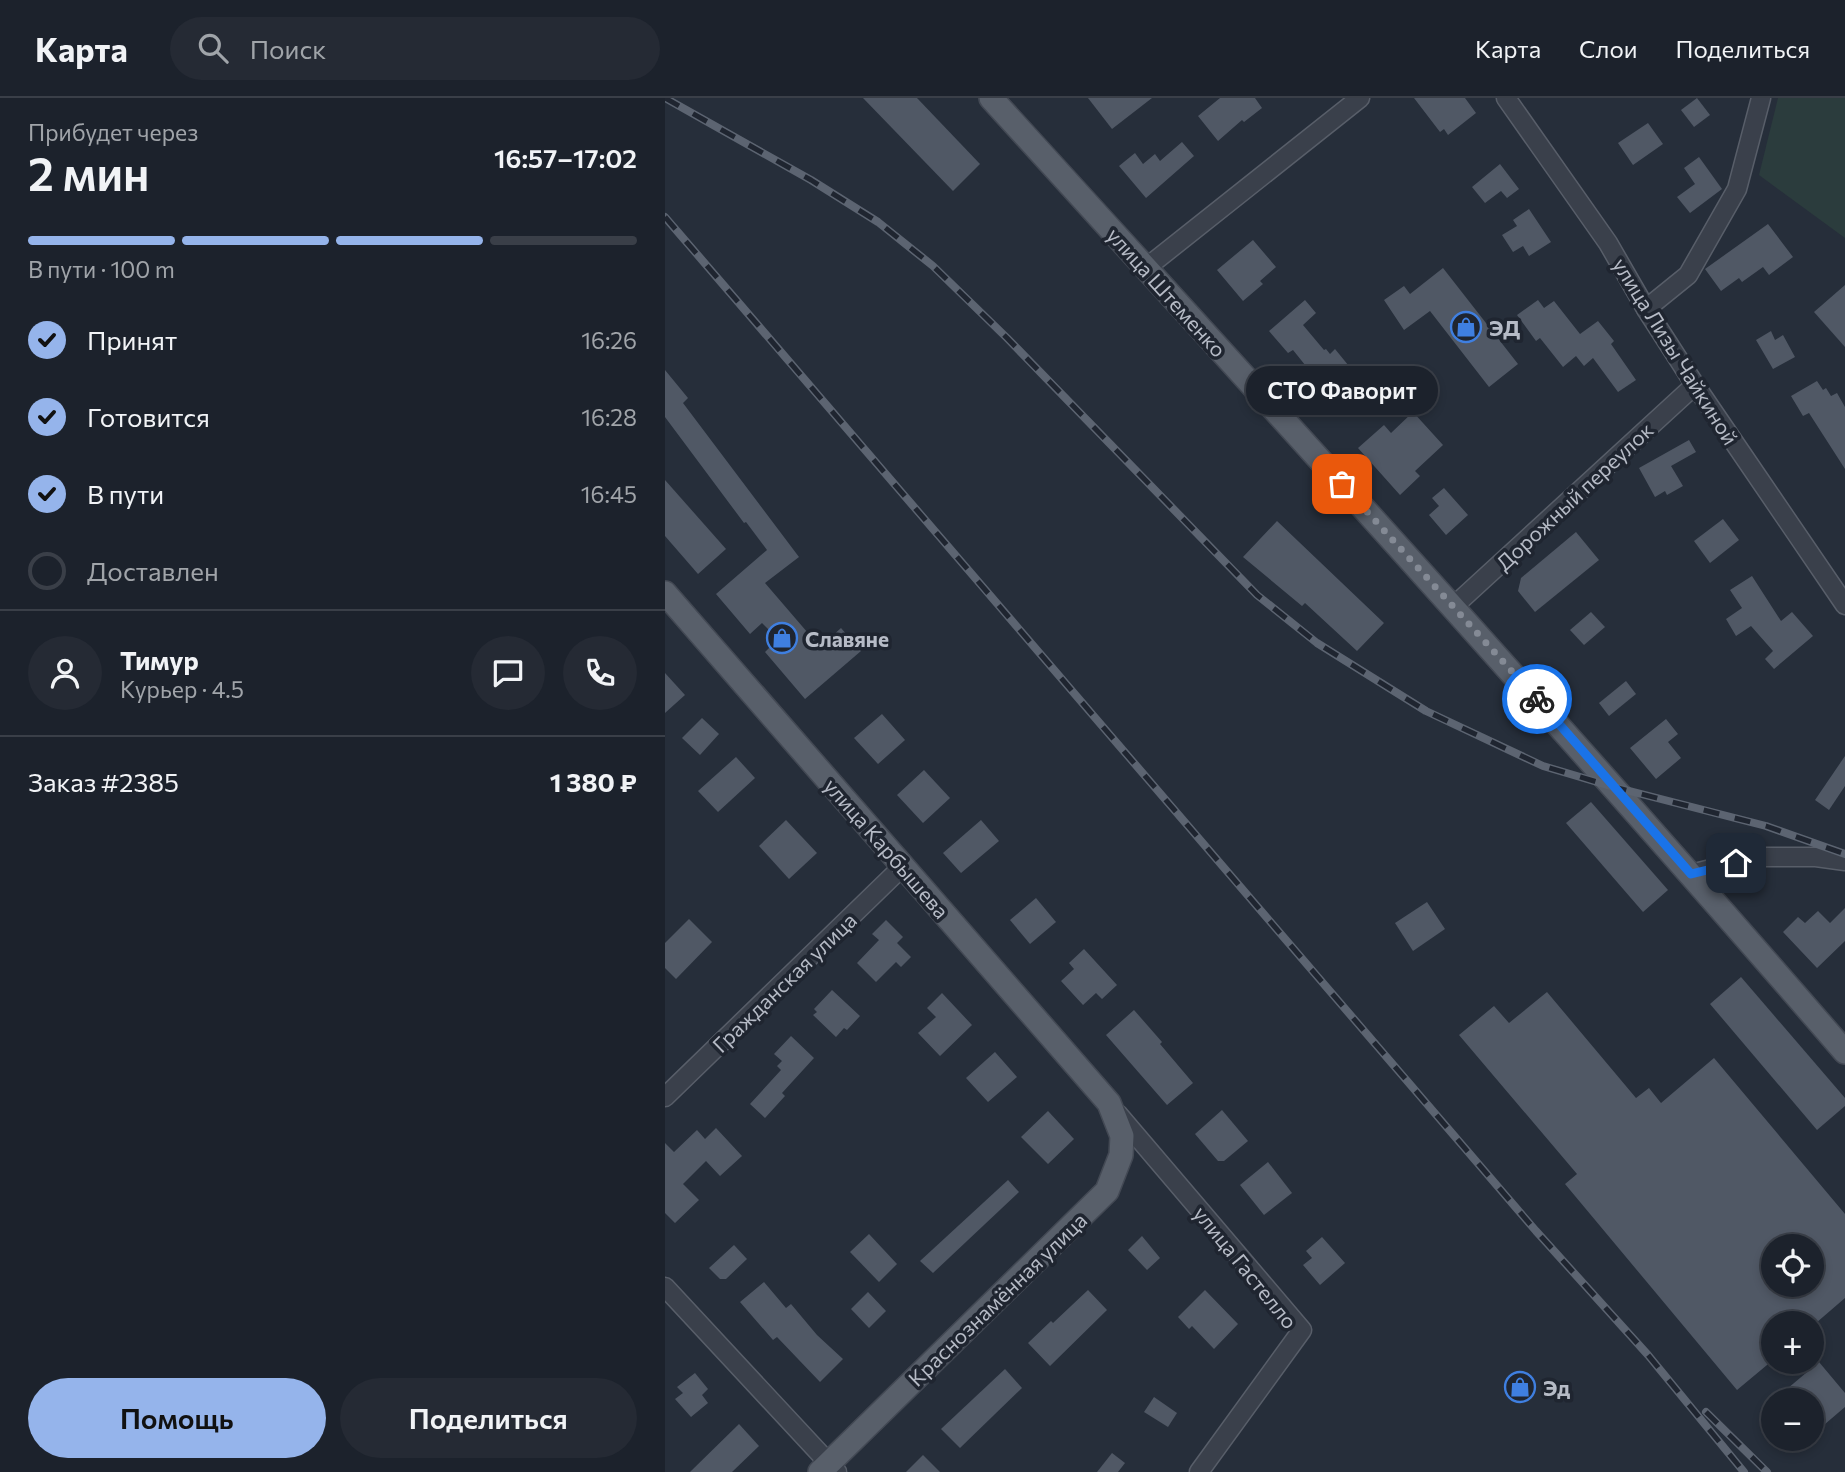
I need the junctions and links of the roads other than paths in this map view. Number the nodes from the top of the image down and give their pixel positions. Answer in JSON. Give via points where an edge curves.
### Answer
{"nodes":[{"id":1,"x":991,"y":98,"type":"edge"},
{"id":2,"x":1360,"y":98,"type":"edge"},
{"id":3,"x":1506,"y":98,"type":"edge"},
{"id":4,"x":1761,"y":98,"type":"edge"},
{"id":5,"x":1146,"y":268,"type":"junction"},
{"id":6,"x":1646,"y":309,"type":"junction"},
{"id":7,"x":1695,"y":385,"type":"junction"},
{"id":8,"x":666,"y":598,"type":"edge"},
{"id":9,"x":1845,"y":605,"type":"edge"},
{"id":10,"x":1454,"y":606,"type":"junction"},
{"id":11,"x":1845,"y":862,"type":"edge"},
{"id":12,"x":902,"y":867,"type":"junction"},
{"id":13,"x":1691,"y":874,"type":"junction"},
{"id":14,"x":1845,"y":1052,"type":"edge"},
{"id":15,"x":665,"y":1097,"type":"edge"},
{"id":16,"x":1109,"y":1103,"type":"junction"},
{"id":17,"x":665,"y":1287,"type":"edge"},
{"id":18,"x":829,"y":1469,"type":"edge"},
{"id":19,"x":1199,"y":1472,"type":"edge"}],
"edges":[{"from":1,"to":5,"type":"main road","name":"улица Штеменко"},
{"from":2,"to":5,"type":"street"},
{"from":3,"to":6,"type":"street","name":"улица Лизы Чайкиной","via":[[1608,243]]},
{"from":4,"to":6,"type":"street","via":[[1737,189],[1688,275]]},
{"from":5,"to":10,"type":"main road","name":"улица Штеменко"},
{"from":6,"to":7,"type":"street","name":"улица Лизы Чайкиной"},
{"from":7,"to":9,"type":"street","name":"улица Лизы Чайкиной"},
{"from":7,"to":10,"type":"street","name":"Дорожный переулок"},
{"from":8,"to":12,"type":"main road","name":"улица Карбышева"},
{"from":10,"to":13,"type":"main road","name":"улица Штеменко"},
{"from":11,"to":13,"type":"street","via":[[1759,857]]},
{"from":12,"to":15,"type":"street","name":"Гражданская улица"},
{"from":12,"to":16,"type":"main road","name":"улица Карбышева"},
{"from":13,"to":14,"type":"main road","name":"улица Штеменко"},
{"from":16,"to":18,"type":"main road","name":"Краснознамённая улица","via":[[1122,1136],[1121,1155],[1107,1191]]},
{"from":16,"to":19,"type":"street","name":"улица Гастелло","via":[[1302,1329]]},
{"from":17,"to":18,"type":"street"}]}
